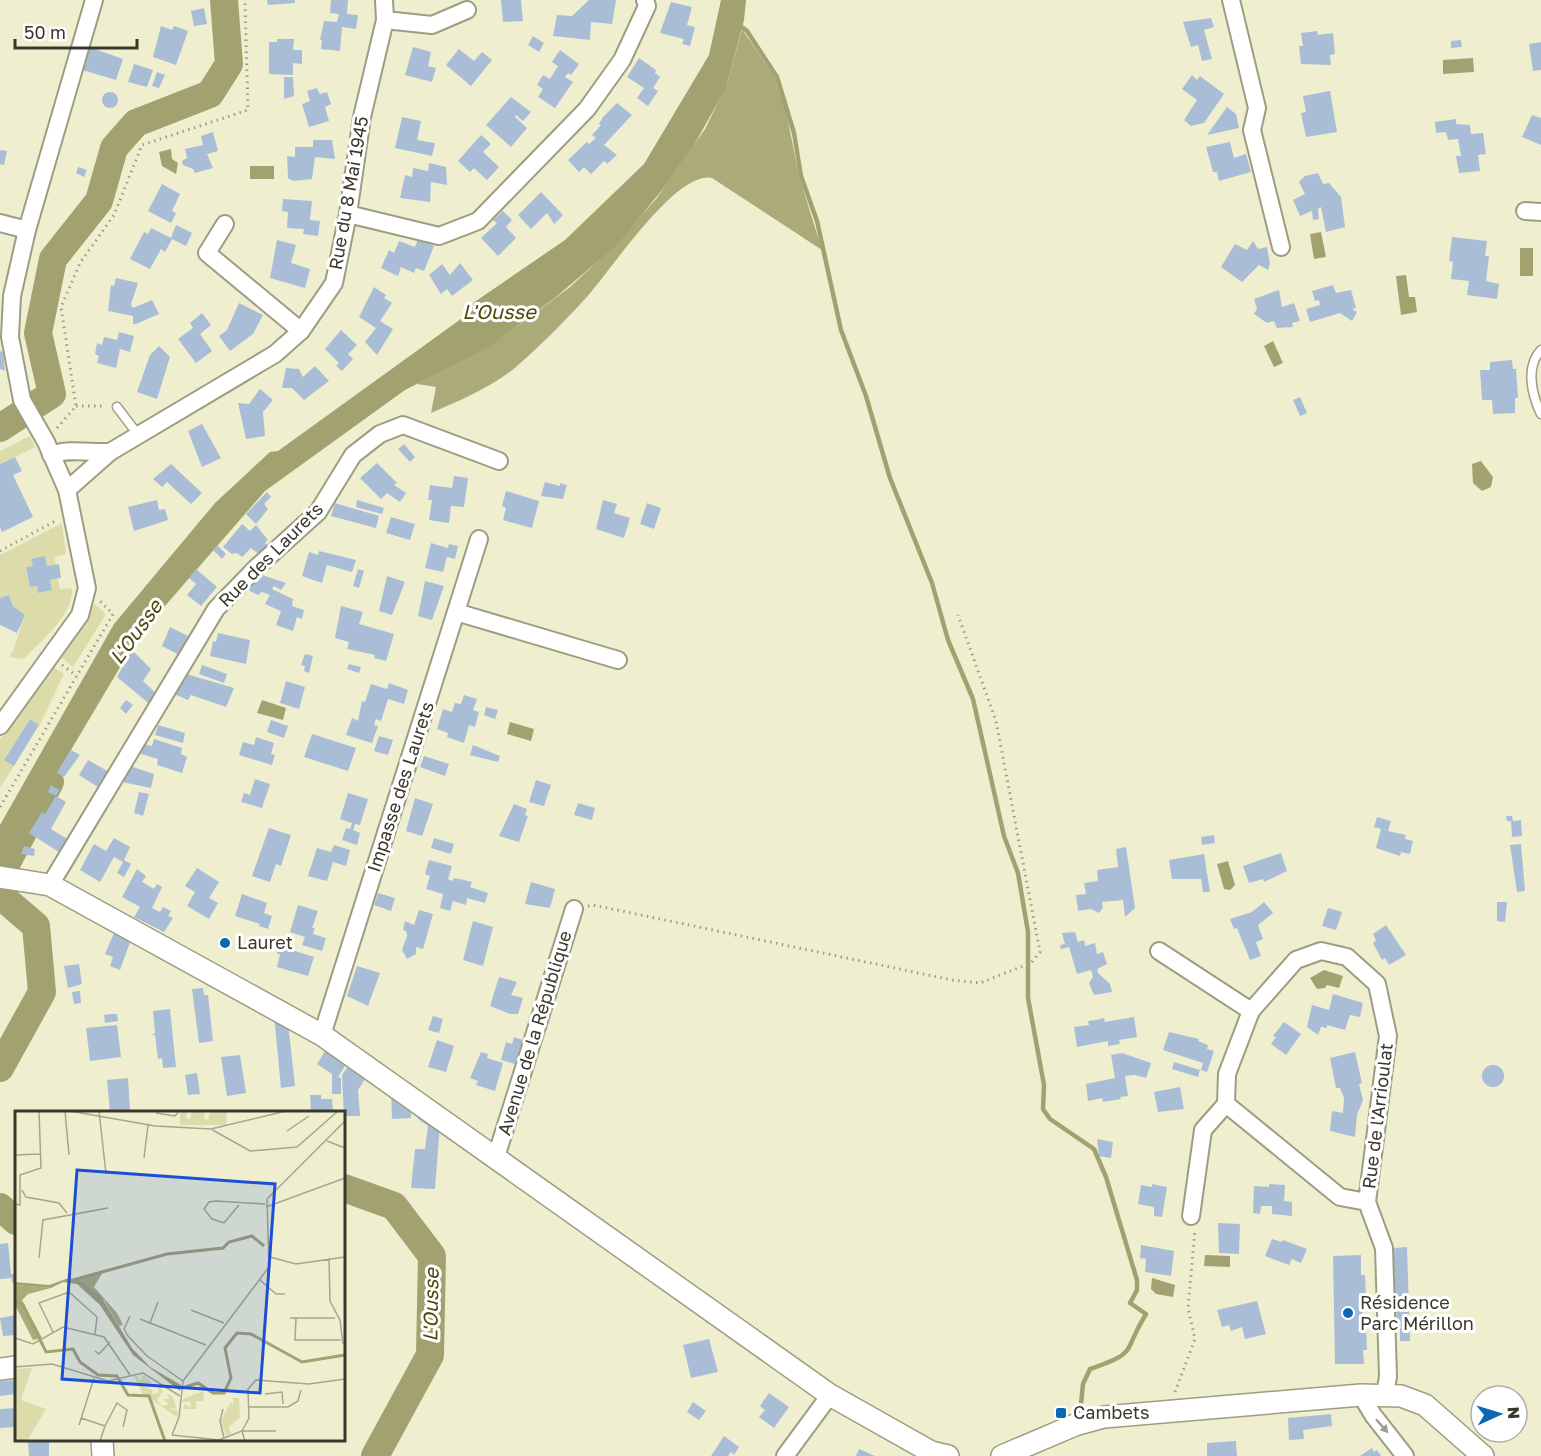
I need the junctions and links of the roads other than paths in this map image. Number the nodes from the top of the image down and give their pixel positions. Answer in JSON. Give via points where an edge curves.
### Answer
{"nodes":[{"id":1,"x":94,"y":0,"type":"edge"},
{"id":2,"x":384,"y":0,"type":"edge"},
{"id":3,"x":645,"y":0,"type":"edge"},
{"id":4,"x":1231,"y":0,"type":"edge"},
{"id":5,"x":467,"y":9,"type":"dead end"},
{"id":6,"x":385,"y":20,"type":"junction"},
{"id":7,"x":348,"y":214,"type":"junction"},
{"id":8,"x":0,"y":223,"type":"edge"},
{"id":9,"x":225,"y":224,"type":"dead end"},
{"id":10,"x":27,"y":230,"type":"junction"},
{"id":11,"x":1281,"y":248,"type":"dead end"},
{"id":12,"x":301,"y":331,"type":"junction"},
{"id":13,"x":1541,"y":350,"type":"edge"},
{"id":14,"x":117,"y":407,"type":"road end"},
{"id":15,"x":1541,"y":414,"type":"edge"},
{"id":16,"x":138,"y":435,"type":"junction"},
{"id":17,"x":46,"y":443,"type":"junction"},
{"id":18,"x":110,"y":452,"type":"junction"},
{"id":19,"x":500,"y":461,"type":"dead end"},
{"id":20,"x":67,"y":490,"type":"junction"},
{"id":21,"x":479,"y":539,"type":"dead end"},
{"id":22,"x":456,"y":612,"type":"junction"},
{"id":23,"x":618,"y":660,"type":"dead end"},
{"id":24,"x":0,"y":726,"type":"edge"},
{"id":25,"x":0,"y":877,"type":"edge"},
{"id":26,"x":51,"y":885,"type":"junction"},
{"id":27,"x":574,"y":909,"type":"road end"},
{"id":28,"x":1159,"y":951,"type":"dead end"},
{"id":29,"x":1251,"y":1011,"type":"junction"},
{"id":30,"x":322,"y":1035,"type":"junction"},
{"id":31,"x":1226,"y":1104,"type":"junction"},
{"id":32,"x":496,"y":1157,"type":"junction"},
{"id":33,"x":1366,"y":1202,"type":"junction"},
{"id":34,"x":1191,"y":1216,"type":"road end"},
{"id":35,"x":15,"y":1367,"type":"edge"},
{"id":36,"x":0,"y":1369,"type":"edge"},
{"id":37,"x":830,"y":1395,"type":"junction"},
{"id":38,"x":1361,"y":1395,"type":"junction"},
{"id":39,"x":1385,"y":1396,"type":"junction"},
{"id":40,"x":102,"y":1441,"type":"edge"},
{"id":41,"x":104,"y":1456,"type":"edge"},
{"id":42,"x":785,"y":1456,"type":"edge"},
{"id":43,"x":948,"y":1456,"type":"edge"},
{"id":44,"x":1004,"y":1456,"type":"edge"},
{"id":45,"x":1406,"y":1456,"type":"edge"},
{"id":46,"x":1483,"y":1456,"type":"edge"}],
"edges":[{"from":1,"to":10,"type":"street"},
{"from":2,"to":6,"type":"street","name":"Rue du 8 Mai 1945"},
{"from":3,"to":7,"type":"street","via":[[647,6],[622,60],[587,109],[478,221],[439,236]]},
{"from":4,"to":11,"type":"street","via":[[1257,108],[1252,129]]},
{"from":5,"to":6,"type":"street","via":[[432,25]]},
{"from":6,"to":7,"type":"street","name":"Rue du 8 Mai 1945","via":[[362,117]]},
{"from":7,"to":12,"type":"street","name":"Rue du 8 Mai 1945","via":[[334,283]]},
{"from":8,"to":10,"type":"street"},
{"from":9,"to":12,"type":"street","via":[[207,254]]},
{"from":10,"to":17,"type":"street","via":[[12,296],[10,337],[25,406]]},
{"from":12,"to":16,"type":"street","name":"Rue du 8 Mai 1945","via":[[275,354]]},
{"from":13,"to":15,"type":"lane","via":[[1532,373],[1532,389]]},
{"from":14,"to":16,"type":"lane"},
{"from":16,"to":18,"type":"street","name":"Rue du 8 Mai 1945"},
{"from":17,"to":18,"type":"street","name":"Rue du 8 Mai 1945","via":[[82,454]]},
{"from":17,"to":20,"type":"street"},
{"from":18,"to":20,"type":"street","name":"Rue du 8 Mai 1945"},
{"from":19,"to":26,"type":"street","name":"Rue des Laurets","via":[[403,425],[380,434],[353,455],[318,512],[216,609]]},
{"from":20,"to":24,"type":"street","via":[[87,588],[80,615]]},
{"from":21,"to":22,"type":"street","name":"Impasse des Laurets"},
{"from":22,"to":23,"type":"street"},
{"from":22,"to":30,"type":"street","name":"Impasse des Laurets"},
{"from":25,"to":26,"type":"street"},
{"from":26,"to":30,"type":"street"},
{"from":27,"to":32,"type":"street","name":"Avenue de la République"},
{"from":28,"to":29,"type":"street"},
{"from":29,"to":31,"type":"street","name":"Rue de l'Arrioulat","via":[[1227,1074]]},
{"from":29,"to":33,"type":"street","name":"Rue de l'Arrioulat","via":[[1296,960],[1321,951],[1347,957],[1377,984],[1388,1036]]},
{"from":30,"to":32,"type":"street"},
{"from":31,"to":33,"type":"street","name":"Rue de l'Arrioulat","via":[[1340,1197]]},
{"from":31,"to":34,"type":"street","via":[[1203,1130]]},
{"from":32,"to":37,"type":"street"},
{"from":33,"to":39,"type":"street","via":[[1384,1248],[1388,1376]]},
{"from":35,"to":36,"type":"street"},
{"from":37,"to":42,"type":"street"},
{"from":37,"to":43,"type":"street","via":[[931,1452]]},
{"from":38,"to":39,"type":"street"},
{"from":38,"to":44,"type":"street","via":[[1104,1417],[1075,1425]]},
{"from":38,"to":45,"type":"street","one_way":true,"via":[[1372,1415]]},
{"from":39,"to":46,"type":"street","via":[[1401,1396],[1425,1405]]},
{"from":40,"to":41,"type":"street"}]}
